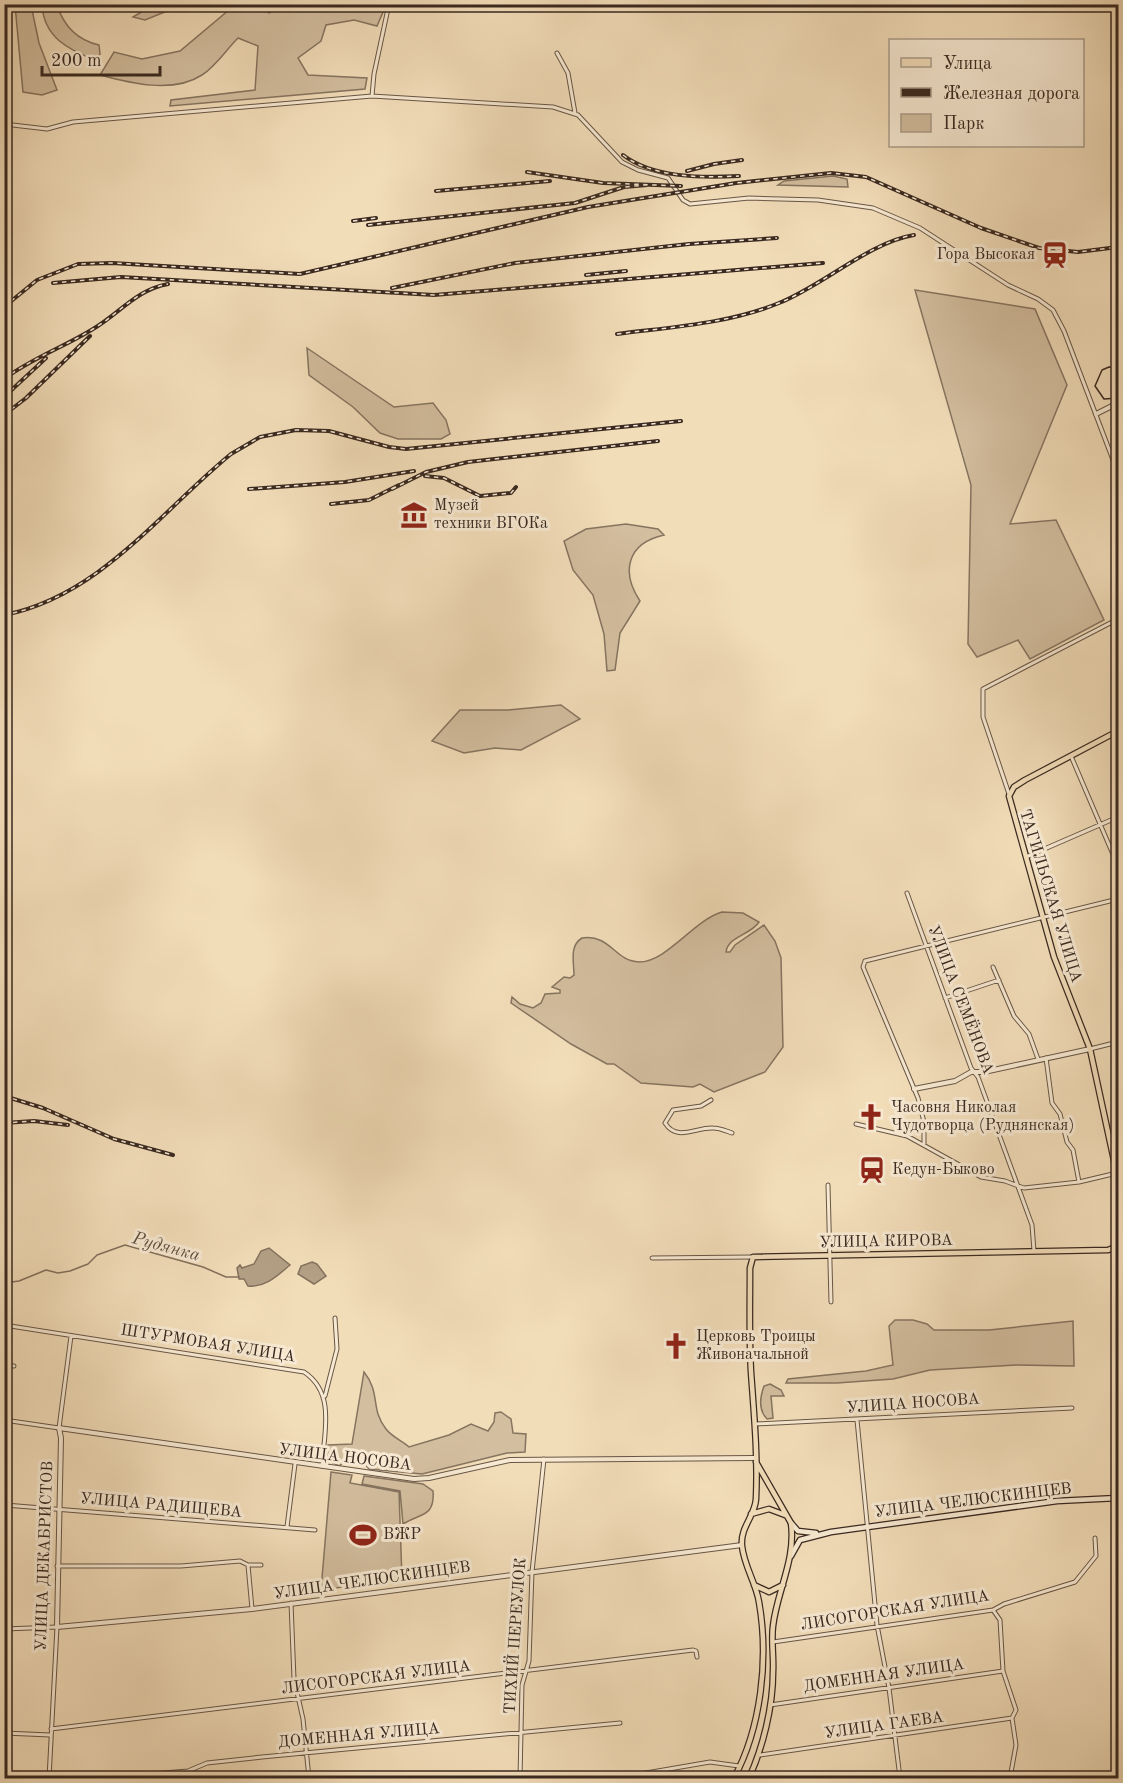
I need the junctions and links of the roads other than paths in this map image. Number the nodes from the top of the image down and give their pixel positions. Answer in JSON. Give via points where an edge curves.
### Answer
{"nodes":[{"id":1,"x":389,"y":4,"type":"edge"},
{"id":2,"x":557,"y":53,"type":"dead end"},
{"id":3,"x":372,"y":96,"type":"junction"},
{"id":4,"x":575,"y":113,"type":"junction"},
{"id":5,"x":4,"y":124,"type":"edge"},
{"id":6,"x":1119,"y":403,"type":"edge"},
{"id":7,"x":1096,"y":414,"type":"junction"},
{"id":8,"x":1119,"y":473,"type":"edge"},
{"id":9,"x":1119,"y":619,"type":"edge"},
{"id":10,"x":1119,"y":731,"type":"edge"},
{"id":11,"x":1071,"y":756,"type":"junction"},
{"id":12,"x":1009,"y":794,"type":"junction"},
{"id":13,"x":1119,"y":818,"type":"edge"},
{"id":14,"x":1100,"y":825,"type":"junction"},
{"id":15,"x":1026,"y":857,"type":"junction"},
{"id":16,"x":1119,"y":866,"type":"edge"},
{"id":17,"x":907,"y":893,"type":"dead end"},
{"id":18,"x":1119,"y":899,"type":"edge"},
{"id":19,"x":1042,"y":915,"type":"junction"},
{"id":20,"x":925,"y":944,"type":"junction"},
{"id":21,"x":993,"y":967,"type":"dead end"},
{"id":22,"x":999,"y":980,"type":"junction"},
{"id":23,"x":945,"y":998,"type":"junction"},
{"id":24,"x":1119,"y":1042,"type":"edge"},
{"id":25,"x":1090,"y":1049,"type":"junction"},
{"id":26,"x":1046,"y":1058,"type":"junction"},
{"id":27,"x":1038,"y":1059,"type":"junction"},
{"id":28,"x":975,"y":1073,"type":"junction"},
{"id":29,"x":914,"y":1089,"type":"junction"},
{"id":30,"x":711,"y":1100,"type":"dead end"},
{"id":31,"x":856,"y":1124,"type":"dead end"},
{"id":32,"x":732,"y":1132,"type":"dead end"},
{"id":33,"x":924,"y":1144,"type":"junction"},
{"id":34,"x":1118,"y":1176,"type":"edge"},
{"id":35,"x":1079,"y":1182,"type":"junction"},
{"id":36,"x":828,"y":1185,"type":"dead end"},
{"id":37,"x":1018,"y":1186,"type":"junction"},
{"id":38,"x":1119,"y":1246,"type":"edge"},
{"id":39,"x":1034,"y":1251,"type":"junction"},
{"id":40,"x":831,"y":1254,"type":"junction"},
{"id":41,"x":753,"y":1257,"type":"junction"},
{"id":42,"x":652,"y":1258,"type":"dead end"},
{"id":43,"x":831,"y":1302,"type":"dead end"},
{"id":44,"x":335,"y":1318,"type":"dead end"},
{"id":45,"x":4,"y":1325,"type":"edge"},
{"id":46,"x":71,"y":1336,"type":"junction"},
{"id":47,"x":4,"y":1365,"type":"edge"},
{"id":48,"x":14,"y":1366,"type":"dead end"},
{"id":49,"x":325,"y":1396,"type":"junction"},
{"id":50,"x":1072,"y":1408,"type":"dead end"},
{"id":51,"x":4,"y":1420,"type":"edge"},
{"id":52,"x":857,"y":1420,"type":"junction"},
{"id":53,"x":756,"y":1424,"type":"junction"},
{"id":54,"x":59,"y":1428,"type":"junction"},
{"id":55,"x":544,"y":1459,"type":"junction"},
{"id":56,"x":755,"y":1460,"type":"junction"},
{"id":57,"x":296,"y":1464,"type":"junction"},
{"id":58,"x":322,"y":1468,"type":"junction"},
{"id":59,"x":6,"y":1482,"type":"edge"},
{"id":60,"x":1119,"y":1498,"type":"edge"},
{"id":61,"x":5,"y":1505,"type":"edge"},
{"id":62,"x":59,"y":1510,"type":"junction"},
{"id":63,"x":4,"y":1511,"type":"edge"},
{"id":64,"x":750,"y":1515,"type":"junction"},
{"id":65,"x":787,"y":1517,"type":"junction"},
{"id":66,"x":791,"y":1523,"type":"junction"},
{"id":67,"x":866,"y":1527,"type":"junction"},
{"id":68,"x":286,"y":1528,"type":"junction"},
{"id":69,"x":315,"y":1530,"type":"dead end"},
{"id":70,"x":831,"y":1532,"type":"junction"},
{"id":71,"x":1095,"y":1538,"type":"dead end"},
{"id":72,"x":742,"y":1545,"type":"junction"},
{"id":73,"x":790,"y":1559,"type":"junction"},
{"id":74,"x":248,"y":1565,"type":"junction"},
{"id":75,"x":261,"y":1565,"type":"dead end"},
{"id":76,"x":57,"y":1566,"type":"junction"},
{"id":77,"x":532,"y":1572,"type":"junction"},
{"id":78,"x":784,"y":1583,"type":"junction"},
{"id":79,"x":752,"y":1584,"type":"junction"},
{"id":80,"x":291,"y":1604,"type":"junction"},
{"id":81,"x":252,"y":1609,"type":"junction"},
{"id":82,"x":993,"y":1610,"type":"junction"},
{"id":83,"x":57,"y":1627,"type":"junction"},
{"id":84,"x":878,"y":1628,"type":"junction"},
{"id":85,"x":4,"y":1629,"type":"edge"},
{"id":86,"x":773,"y":1642,"type":"junction"},
{"id":87,"x":697,"y":1658,"type":"dead end"},
{"id":88,"x":1003,"y":1671,"type":"junction"},
{"id":89,"x":526,"y":1672,"type":"junction"},
{"id":90,"x":889,"y":1688,"type":"junction"},
{"id":91,"x":298,"y":1700,"type":"junction"},
{"id":92,"x":769,"y":1705,"type":"junction"},
{"id":93,"x":1012,"y":1718,"type":"junction"},
{"id":94,"x":620,"y":1723,"type":"dead end"},
{"id":95,"x":51,"y":1729,"type":"junction"},
{"id":96,"x":4,"y":1732,"type":"edge"},
{"id":97,"x":521,"y":1732,"type":"junction"},
{"id":98,"x":50,"y":1735,"type":"junction"},
{"id":99,"x":896,"y":1737,"type":"junction"},
{"id":100,"x":306,"y":1754,"type":"junction"},
{"id":101,"x":760,"y":1755,"type":"junction"},
{"id":102,"x":741,"y":1766,"type":"junction"},
{"id":103,"x":50,"y":1778,"type":"edge"},
{"id":104,"x":102,"y":1779,"type":"edge"},
{"id":105,"x":309,"y":1779,"type":"edge"},
{"id":106,"x":520,"y":1779,"type":"edge"},
{"id":107,"x":617,"y":1779,"type":"edge"},
{"id":108,"x":734,"y":1779,"type":"edge"},
{"id":109,"x":749,"y":1779,"type":"edge"},
{"id":110,"x":900,"y":1779,"type":"edge"},
{"id":111,"x":1010,"y":1779,"type":"edge"}],
"edges":[{"from":1,"to":3,"type":"street"},
{"from":2,"to":4,"type":"street","via":[[568,73]]},
{"from":3,"to":4,"type":"street","via":[[531,104]]},
{"from":3,"to":5,"type":"street","via":[[73,122],[47,129]]},
{"from":4,"to":7,"type":"street","via":[[622,162],[670,180],[690,204],[749,198],[818,200],[873,208],[920,228],[1053,310]]},
{"from":6,"to":7,"type":"street"},
{"from":7,"to":8,"type":"street"},
{"from":9,"to":12,"type":"street","name":"ТАГИЛЬСКАЯ УЛИЦА","via":[[983,689],[983,717]]},
{"from":10,"to":11,"type":"main road"},
{"from":11,"to":12,"type":"main road","via":[[1016,786]]},
{"from":11,"to":14,"type":"street"},
{"from":12,"to":15,"type":"main road","name":"ТАГИЛЬСКАЯ УЛИЦА"},
{"from":13,"to":14,"type":"street"},
{"from":14,"to":15,"type":"street"},
{"from":14,"to":16,"type":"street"},
{"from":15,"to":19,"type":"main road","name":"ТАГИЛЬСКАЯ УЛИЦА"},
{"from":17,"to":20,"type":"street","name":"УЛИЦА СЕМЁНОВА"},
{"from":18,"to":19,"type":"street"},
{"from":19,"to":20,"type":"street"},
{"from":19,"to":25,"type":"main road","name":"ТАГИЛЬСКАЯ УЛИЦА","via":[[1060,977]]},
{"from":20,"to":23,"type":"street","name":"УЛИЦА СЕМЁНОВА"},
{"from":20,"to":29,"type":"street","via":[[868,958],[863,964]]},
{"from":21,"to":22,"type":"street"},
{"from":22,"to":23,"type":"street"},
{"from":22,"to":27,"type":"street"},
{"from":23,"to":28,"type":"street","name":"УЛИЦА СЕМЁНОВА"},
{"from":24,"to":25,"type":"street"},
{"from":25,"to":26,"type":"street"},
{"from":25,"to":34,"type":"main road","name":"ТАГИЛЬСКАЯ УЛИЦА"},
{"from":26,"to":27,"type":"street"},
{"from":26,"to":35,"type":"street","via":[[1052,1103],[1073,1150]]},
{"from":27,"to":28,"type":"street"},
{"from":28,"to":29,"type":"street","via":[[950,1083]]},
{"from":28,"to":37,"type":"street","name":"УЛИЦА СЕМЁНОВА"},
{"from":29,"to":33,"type":"street","via":[[923,1113]]},
{"from":30,"to":32,"type":"street","via":[[701,1106],[670,1111],[665,1123],[680,1133],[714,1128]]},
{"from":31,"to":33,"type":"street"},
{"from":33,"to":37,"type":"street","via":[[981,1177]]},
{"from":34,"to":35,"type":"street"},
{"from":35,"to":37,"type":"street"},
{"from":36,"to":40,"type":"street"},
{"from":37,"to":39,"type":"street","name":"УЛИЦА СЕМЁНОВА","via":[[1032,1225]]},
{"from":38,"to":39,"type":"main road","name":"УЛИЦА КИРОВА","via":[[1108,1250]]},
{"from":39,"to":40,"type":"main road","name":"УЛИЦА КИРОВА"},
{"from":40,"to":41,"type":"main road","name":"УЛИЦА КИРОВА"},
{"from":40,"to":43,"type":"street"},
{"from":41,"to":42,"type":"street","name":"УЛИЦА КИРОВА"},
{"from":41,"to":53,"type":"main road","via":[[750,1338]]},
{"from":44,"to":49,"type":"street","via":[[337,1348]]},
{"from":45,"to":46,"type":"street","name":"ШТУРМОВАЯ УЛИЦА"},
{"from":46,"to":49,"type":"street","name":"ШТУРМОВАЯ УЛИЦА","via":[[297,1370],[316,1381]]},
{"from":46,"to":54,"type":"street","name":"УЛИЦА ДЕКАБРИСТОВ"},
{"from":47,"to":48,"type":"street"},
{"from":49,"to":58,"type":"street"},
{"from":50,"to":52,"type":"street","name":"УЛИЦА НОСОВА"},
{"from":51,"to":54,"type":"street","name":"УЛИЦА НОСОВА"},
{"from":52,"to":53,"type":"street","name":"УЛИЦА НОСОВА"},
{"from":52,"to":67,"type":"street"},
{"from":53,"to":56,"type":"main road"},
{"from":54,"to":57,"type":"street","name":"УЛИЦА НОСОВА"},
{"from":54,"to":62,"type":"street","name":"УЛИЦА ДЕКАБРИСТОВ"},
{"from":55,"to":56,"type":"street","name":"УЛИЦА НОСОВА"},
{"from":55,"to":58,"type":"street","name":"УЛИЦА НОСОВА","via":[[497,1462],[422,1479]]},
{"from":55,"to":77,"type":"street","name":"ТИХИЙ ПЕРЕУЛОК"},
{"from":56,"to":64,"type":"main road","via":[[756,1500]]},
{"from":56,"to":65,"type":"main road"},
{"from":57,"to":58,"type":"street","name":"УЛИЦА НОСОВА"},
{"from":57,"to":68,"type":"street"},
{"from":59,"to":61,"type":"street"},
{"from":60,"to":67,"type":"main road","name":"УЛИЦА ЧЕЛЮСКИНЦЕВ","via":[[1057,1501]]},
{"from":61,"to":62,"type":"street","name":"УЛИЦА РАДИЩЕВА"},
{"from":61,"to":63,"type":"street"},
{"from":62,"to":68,"type":"street","name":"УЛИЦА РАДИЩЕВА"},
{"from":62,"to":76,"type":"street","name":"УЛИЦА ДЕКАБРИСТОВ"},
{"from":64,"to":65,"type":"main road","via":[[769,1509]]},
{"from":64,"to":72,"type":"main road","via":[[743,1528]]},
{"from":65,"to":66,"type":"main road"},
{"from":66,"to":70,"type":"main road","name":"УЛИЦА ЧЕЛЮСКИНЦЕВ","via":[[805,1533]]},
{"from":66,"to":73,"type":"main road"},
{"from":67,"to":70,"type":"main road","name":"УЛИЦА ЧЕЛЮСКИНЦЕВ"},
{"from":67,"to":84,"type":"street"},
{"from":68,"to":69,"type":"street","name":"УЛИЦА РАДИЩЕВА"},
{"from":70,"to":73,"type":"main road","name":"УЛИЦА ЧЕЛЮСКИНЦЕВ","via":[[800,1540]]},
{"from":71,"to":82,"type":"street","name":"ЛИСОГОРСКАЯ УЛИЦА","via":[[1096,1556],[1075,1582]]},
{"from":72,"to":77,"type":"street","name":"УЛИЦА ЧЕЛЮСКИНЦЕВ"},
{"from":72,"to":79,"type":"main road"},
{"from":73,"to":78,"type":"main road"},
{"from":74,"to":75,"type":"street"},
{"from":74,"to":76,"type":"street","via":[[240,1561],[181,1566]]},
{"from":74,"to":81,"type":"street"},
{"from":76,"to":83,"type":"street","name":"УЛИЦА ДЕКАБРИСТОВ"},
{"from":77,"to":80,"type":"street","name":"УЛИЦА ЧЕЛЮСКИНЦЕВ"},
{"from":77,"to":89,"type":"street","name":"ТИХИЙ ПЕРЕУЛОК"},
{"from":78,"to":79,"type":"main road","via":[[769,1592]]},
{"from":78,"to":86,"type":"main road"},
{"from":79,"to":102,"type":"main road","via":[[759,1599],[762,1672],[753,1729]]},
{"from":80,"to":81,"type":"street","name":"УЛИЦА ЧЕЛЮСКИНЦЕВ"},
{"from":80,"to":91,"type":"street"},
{"from":81,"to":83,"type":"street","name":"УЛИЦА ЧЕЛЮСКИНЦЕВ"},
{"from":82,"to":84,"type":"street","name":"ЛИСОГОРСКАЯ УЛИЦА"},
{"from":82,"to":88,"type":"street","via":[[1000,1620]]},
{"from":83,"to":85,"type":"street","name":"УЛИЦА ЧЕЛЮСКИНЦЕВ"},
{"from":83,"to":95,"type":"street","name":"УЛИЦА ДЕКАБРИСТОВ"},
{"from":84,"to":86,"type":"street","name":"ЛИСОГОРСКАЯ УЛИЦА"},
{"from":84,"to":90,"type":"street"},
{"from":86,"to":92,"type":"main road","via":[[774,1674]]},
{"from":87,"to":89,"type":"street","name":"ЛИСОГОРСКАЯ УЛИЦА","via":[[693,1650]]},
{"from":88,"to":90,"type":"street","name":"ДОМЕННАЯ УЛИЦА"},
{"from":88,"to":93,"type":"street","via":[[1016,1710]]},
{"from":89,"to":91,"type":"street","name":"ЛИСОГОРСКАЯ УЛИЦА"},
{"from":89,"to":97,"type":"street","name":"ТИХИЙ ПЕРЕУЛОК"},
{"from":90,"to":92,"type":"street","name":"ДОМЕННАЯ УЛИЦА"},
{"from":90,"to":99,"type":"street"},
{"from":91,"to":95,"type":"street","name":"ЛИСОГОРСКАЯ УЛИЦА"},
{"from":91,"to":100,"type":"street"},
{"from":92,"to":101,"type":"main road"},
{"from":93,"to":99,"type":"street","name":"УЛИЦА ГАЕВА"},
{"from":93,"to":111,"type":"street","via":[[1016,1745]]},
{"from":94,"to":97,"type":"street","name":"ДОМЕННАЯ УЛИЦА"},
{"from":95,"to":98,"type":"street","name":"УЛИЦА ДЕКАБРИСТОВ"},
{"from":96,"to":98,"type":"street"},
{"from":97,"to":100,"type":"street","name":"ДОМЕННАЯ УЛИЦА"},
{"from":97,"to":106,"type":"street","name":"ТИХИЙ ПЕРЕУЛОК"},
{"from":98,"to":103,"type":"street","name":"УЛИЦА ДЕКАБРИСТОВ"},
{"from":99,"to":101,"type":"street","name":"УЛИЦА ГАЕВА"},
{"from":99,"to":110,"type":"street"},
{"from":100,"to":104,"type":"street","name":"ДОМЕННАЯ УЛИЦА","via":[[207,1763],[188,1770]]},
{"from":100,"to":105,"type":"street"},
{"from":101,"to":109,"type":"main road"},
{"from":102,"to":107,"type":"street","via":[[710,1762]]},
{"from":102,"to":108,"type":"main road"}]}
